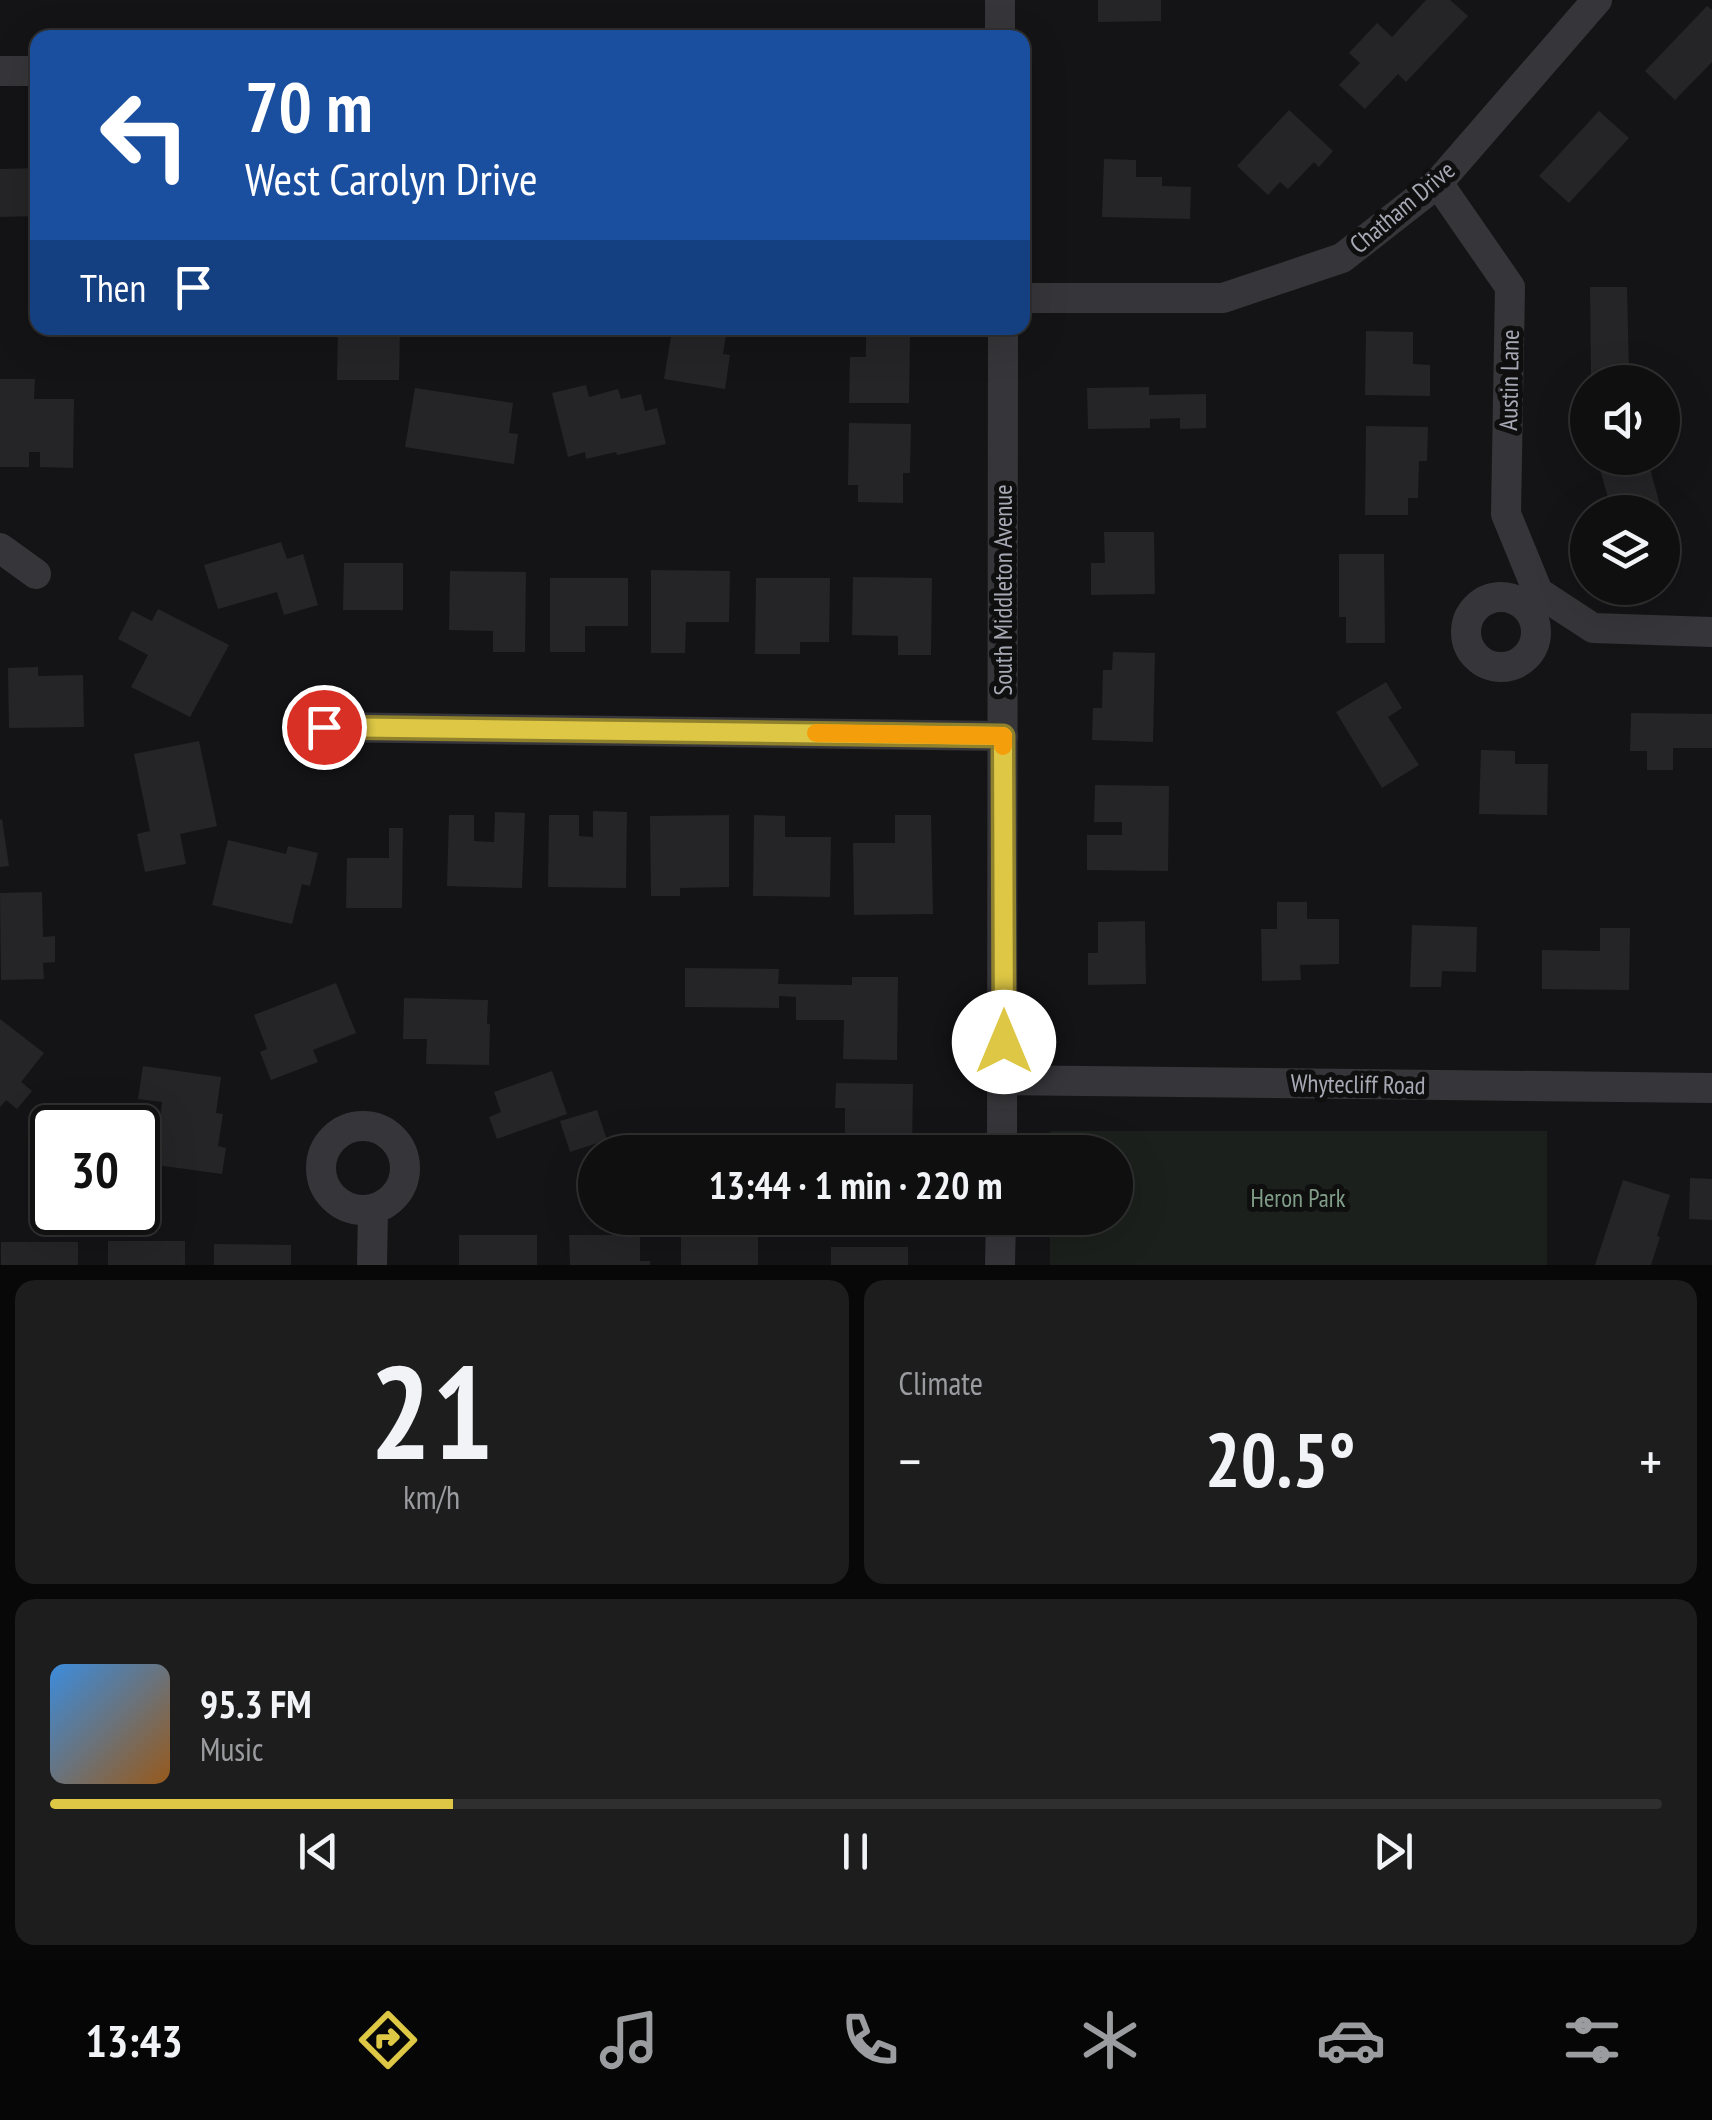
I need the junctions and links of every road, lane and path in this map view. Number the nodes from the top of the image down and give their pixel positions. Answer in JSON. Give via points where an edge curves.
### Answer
{"nodes":[{"id":1,"x":1000,"y":0,"type":"edge"},
{"id":2,"x":1580,"y":6,"type":"edge"},
{"id":3,"x":1000,"y":30,"type":"edge"},
{"id":4,"x":0,"y":71,"type":"edge"},
{"id":5,"x":30,"y":71,"type":"edge"},
{"id":6,"x":1438,"y":183,"type":"junction"},
{"id":7,"x":1030,"y":298,"type":"edge"},
{"id":8,"x":1003,"y":335,"type":"edge"},
{"id":9,"x":0,"y":548,"type":"edge"},
{"id":10,"x":36,"y":574,"type":"dead end"},
{"id":11,"x":1712,"y":632,"type":"edge"},
{"id":12,"x":324,"y":727,"type":"dead end"},
{"id":13,"x":1003,"y":736,"type":"junction"},
{"id":14,"x":1004,"y":1080,"type":"junction"},
{"id":15,"x":1712,"y":1088,"type":"edge"},
{"id":16,"x":1002,"y":1135,"type":"edge"},
{"id":17,"x":373,"y":1210,"type":"dead end"},
{"id":18,"x":1001,"y":1235,"type":"edge"},
{"id":19,"x":372,"y":1265,"type":"edge"},
{"id":20,"x":1000,"y":1265,"type":"edge"}],
"edges":[{"from":1,"to":3,"type":"street"},
{"from":2,"to":6,"type":"street","name":"Chatham Drive"},
{"from":4,"to":5,"type":"street"},
{"from":6,"to":7,"type":"street","name":"Chatham Drive","via":[[1342,258],[1222,298]]},
{"from":6,"to":11,"type":"street","name":"Austin Lane","via":[[1510,287],[1506,514],[1531,599],[1593,628]]},
{"from":8,"to":13,"type":"street","name":"South Middleton Avenue"},
{"from":9,"to":10,"type":"street"},
{"from":12,"to":13,"type":"street"},
{"from":13,"to":14,"type":"street","name":"South Middleton Avenue"},
{"from":14,"to":15,"type":"street","name":"Whytecliff Road"},
{"from":14,"to":16,"type":"street","name":"South Middleton Avenue"},
{"from":17,"to":19,"type":"street"},
{"from":18,"to":20,"type":"street"}]}
